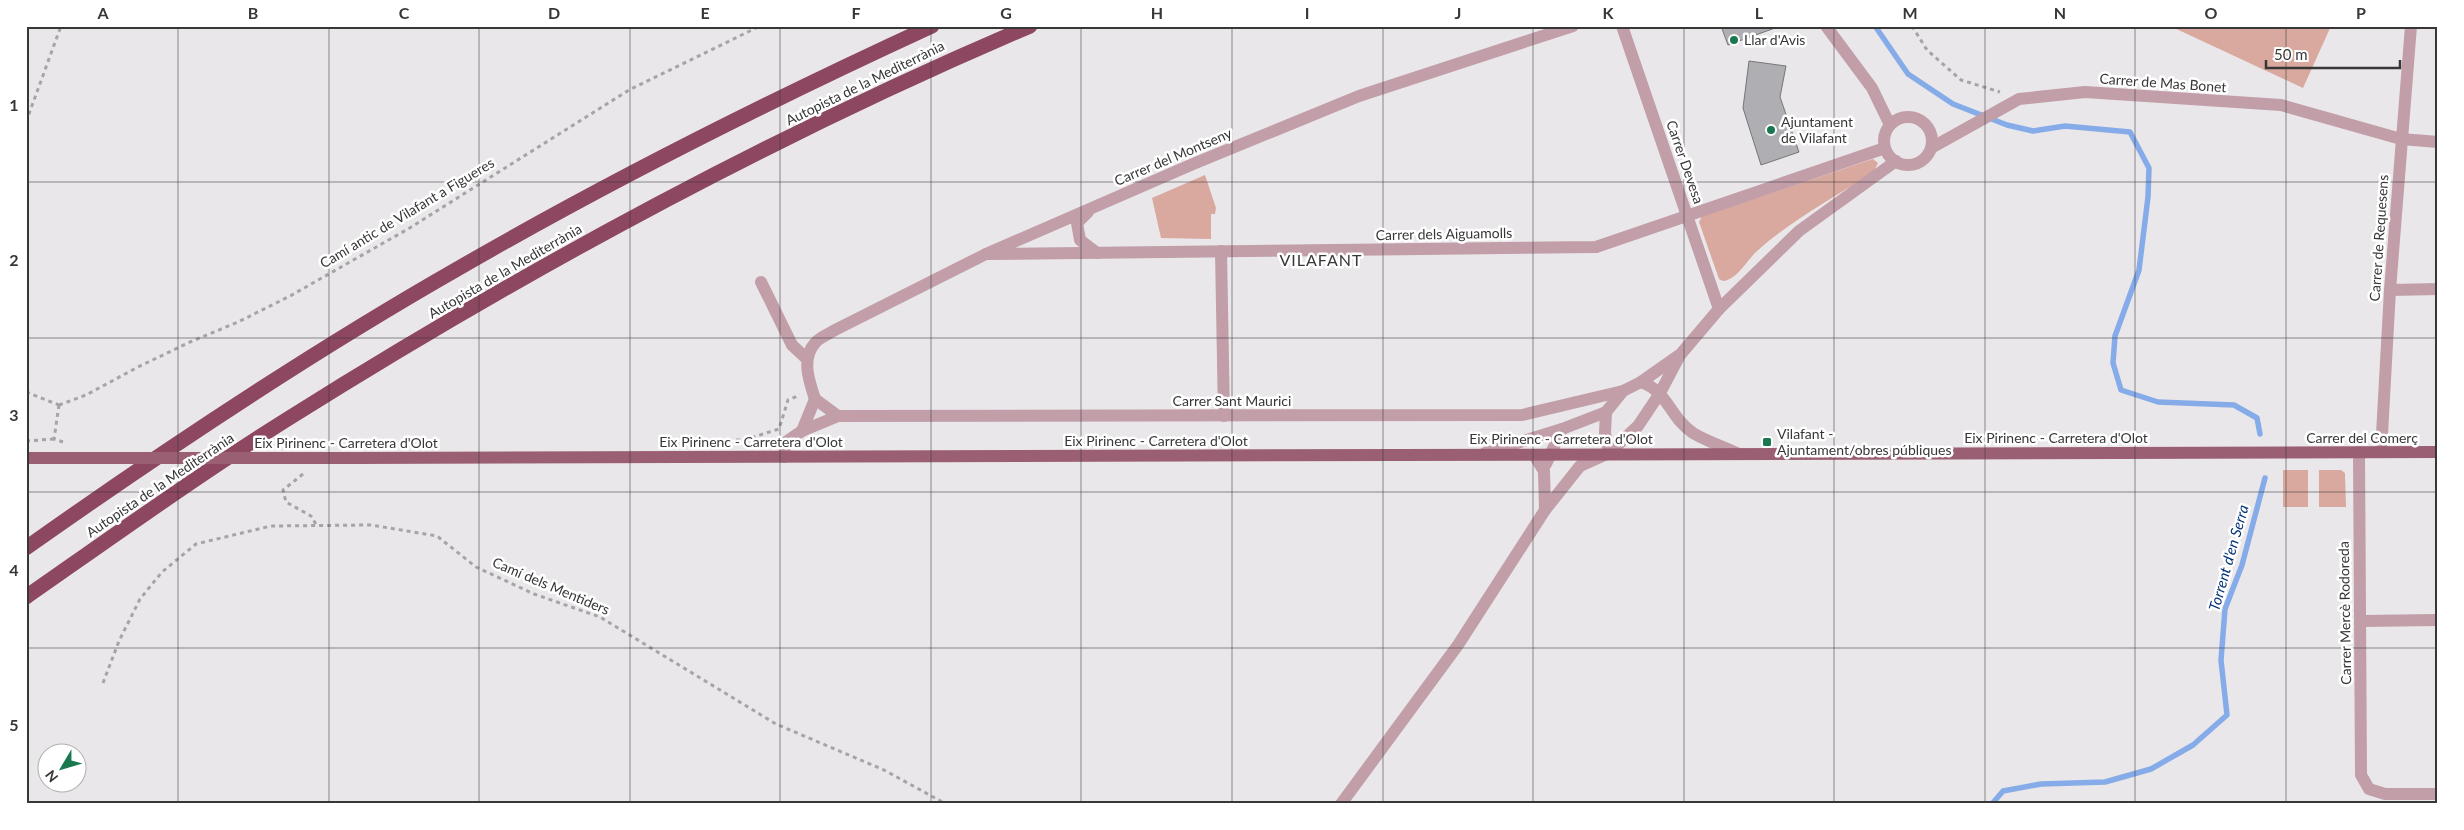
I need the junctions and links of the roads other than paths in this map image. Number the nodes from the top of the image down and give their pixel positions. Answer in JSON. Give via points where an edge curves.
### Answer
{"nodes":[{"id":1,"x":932,"y":26,"type":"edge"},
{"id":2,"x":1030,"y":26,"type":"edge"},
{"id":3,"x":1573,"y":26,"type":"edge"},
{"id":4,"x":1622,"y":26,"type":"edge"},
{"id":5,"x":1826,"y":26,"type":"edge"},
{"id":6,"x":2411,"y":26,"type":"edge"},
{"id":7,"x":1890,"y":125,"type":"junction"},
{"id":8,"x":2401,"y":138,"type":"junction"},
{"id":9,"x":2438,"y":142,"type":"edge"},
{"id":10,"x":1885,"y":148,"type":"junction"},
{"id":11,"x":1931,"y":148,"type":"junction"},
{"id":12,"x":1896,"y":162,"type":"junction"},
{"id":13,"x":1091,"y":208,"type":"junction"},
{"id":14,"x":1688,"y":215,"type":"junction"},
{"id":15,"x":1220,"y":252,"type":"junction"},
{"id":16,"x":1097,"y":253,"type":"junction"},
{"id":17,"x":986,"y":254,"type":"junction"},
{"id":18,"x":760,"y":282,"type":"dead end"},
{"id":19,"x":2390,"y":290,"type":"junction"},
{"id":20,"x":2438,"y":290,"type":"edge"},
{"id":21,"x":1719,"y":309,"type":"junction"},
{"id":22,"x":1680,"y":355,"type":"junction"},
{"id":23,"x":808,"y":359,"type":"junction"},
{"id":24,"x":1641,"y":382,"type":"junction"},
{"id":25,"x":1623,"y":391,"type":"junction"},
{"id":26,"x":1660,"y":393,"type":"junction"},
{"id":27,"x":813,"y":394,"type":"junction"},
{"id":28,"x":1606,"y":412,"type":"junction"},
{"id":29,"x":838,"y":416,"type":"junction"},
{"id":30,"x":1224,"y":416,"type":"junction"},
{"id":31,"x":1562,"y":429,"type":"junction"},
{"id":32,"x":802,"y":431,"type":"junction"},
{"id":33,"x":2359,"y":452,"type":"junction"},
{"id":34,"x":2381,"y":452,"type":"junction"},
{"id":35,"x":2438,"y":452,"type":"edge"},
{"id":36,"x":2286,"y":453,"type":"joint"},
{"id":37,"x":1482,"y":454,"type":"junction"},
{"id":38,"x":1609,"y":454,"type":"junction"},
{"id":39,"x":1739,"y":454,"type":"junction"},
{"id":40,"x":1534,"y":455,"type":"junction"},
{"id":41,"x":1549,"y":455,"type":"junction"},
{"id":42,"x":28,"y":458,"type":"edge"},
{"id":43,"x":784,"y":458,"type":"junction"},
{"id":44,"x":1544,"y":471,"type":"junction"},
{"id":45,"x":1545,"y":510,"type":"junction"},
{"id":46,"x":26,"y":548,"type":"edge"},
{"id":47,"x":26,"y":597,"type":"edge"},
{"id":48,"x":2438,"y":620,"type":"edge"},
{"id":49,"x":2361,"y":621,"type":"junction"},
{"id":50,"x":2438,"y":794,"type":"edge"},
{"id":51,"x":1341,"y":804,"type":"edge"}],
"edges":[{"from":1,"to":46,"type":"highway","name":"Autopista de la Mediterrània","via":[[653,162],[458,268],[258,390]]},
{"from":2,"to":47,"type":"highway","name":"Autopista de la Mediterrània","via":[[848,108],[675,194],[479,304],[285,421]]},
{"from":3,"to":13,"type":"street","name":"Carrer del Montseny","via":[[1358,96]]},
{"from":4,"to":14,"type":"street","name":"Carrer Devesa"},
{"from":5,"to":7,"type":"street","via":[[1872,88]]},
{"from":6,"to":8,"type":"street","name":"Carrer de Requesens"},
{"from":7,"to":10,"type":"street"},
{"from":7,"to":11,"type":"street","via":[[1907,117],[1917,119],[1930,132]]},
{"from":8,"to":9,"type":"street","name":"Carrer de Mas Bonet"},
{"from":8,"to":11,"type":"street","name":"Carrer de Mas Bonet","via":[[2347,126],[2281,105],[2085,92],[2019,99]]},
{"from":8,"to":19,"type":"street","name":"Carrer de Requesens"},
{"from":10,"to":12,"type":"street"},
{"from":10,"to":14,"type":"street","name":"Carrer dels Aiguamolls"},
{"from":11,"to":12,"type":"street","via":[[1922,160],[1914,164]]},
{"from":12,"to":21,"type":"street","via":[[1799,231]]},
{"from":13,"to":16,"type":"street","via":[[1077,224],[1080,240]]},
{"from":13,"to":17,"type":"street","name":"Carrer del Montseny"},
{"from":14,"to":15,"type":"street","name":"Carrer dels Aiguamolls","via":[[1596,247]]},
{"from":14,"to":21,"type":"street","name":"Carrer Devesa"},
{"from":15,"to":16,"type":"street","name":"Carrer dels Aiguamolls"},
{"from":15,"to":30,"type":"street"},
{"from":16,"to":17,"type":"street","name":"Carrer dels Aiguamolls"},
{"from":17,"to":23,"type":"street","name":"Carrer del Montseny","via":[[835,330],[815,343]]},
{"from":18,"to":23,"type":"street","via":[[792,345]]},
{"from":19,"to":20,"type":"street"},
{"from":19,"to":34,"type":"street","name":"Carrer de Requesens"},
{"from":21,"to":22,"type":"street"},
{"from":22,"to":24,"type":"street"},
{"from":22,"to":26,"type":"street"},
{"from":23,"to":27,"type":"street","via":[[808,377]]},
{"from":24,"to":25,"type":"street"},
{"from":24,"to":26,"type":"street"},
{"from":25,"to":28,"type":"street"},
{"from":25,"to":30,"type":"street","name":"Carrer Sant Maurici","via":[[1522,415]]},
{"from":26,"to":38,"type":"street","via":[[1638,426]]},
{"from":26,"to":39,"type":"street","via":[[1682,423],[1694,433]]},
{"from":27,"to":29,"type":"street"},
{"from":27,"to":32,"type":"street"},
{"from":28,"to":31,"type":"street"},
{"from":28,"to":38,"type":"street"},
{"from":29,"to":30,"type":"street","name":"Carrer Sant Maurici"},
{"from":29,"to":32,"type":"street"},
{"from":31,"to":37,"type":"street"},
{"from":31,"to":41,"type":"street"},
{"from":32,"to":43,"type":"street","via":[[786,442]]},
{"from":33,"to":34,"type":"main road","name":"Carrer del Comerç"},
{"from":33,"to":36,"type":"main road","name":"Carrer del Comerç"},
{"from":33,"to":49,"type":"street","name":"Carrer Mercè Rodoreda"},
{"from":34,"to":35,"type":"main road","name":"Carrer del Comerç"},
{"from":36,"to":39,"type":"main road","name":"Eix Pirinenc - Carretera d'Olot"},
{"from":37,"to":40,"type":"main road","name":"Eix Pirinenc - Carretera d'Olot"},
{"from":37,"to":43,"type":"main road","name":"Eix Pirinenc - Carretera d'Olot"},
{"from":38,"to":39,"type":"main road","name":"Eix Pirinenc - Carretera d'Olot"},
{"from":38,"to":41,"type":"main road","name":"Eix Pirinenc - Carretera d'Olot"},
{"from":38,"to":45,"type":"street","via":[[1580,466]]},
{"from":40,"to":41,"type":"main road","name":"Eix Pirinenc - Carretera d'Olot"},
{"from":40,"to":44,"type":"street"},
{"from":41,"to":44,"type":"street"},
{"from":42,"to":43,"type":"main road","name":"Eix Pirinenc - Carretera d'Olot","bridge":true},
{"from":44,"to":45,"type":"street"},
{"from":45,"to":51,"type":"street","via":[[1458,645]]},
{"from":48,"to":49,"type":"street"},
{"from":49,"to":50,"type":"street","name":"Carrer Mercè Rodoreda","via":[[2361,775],[2369,789],[2385,794]]}]}
